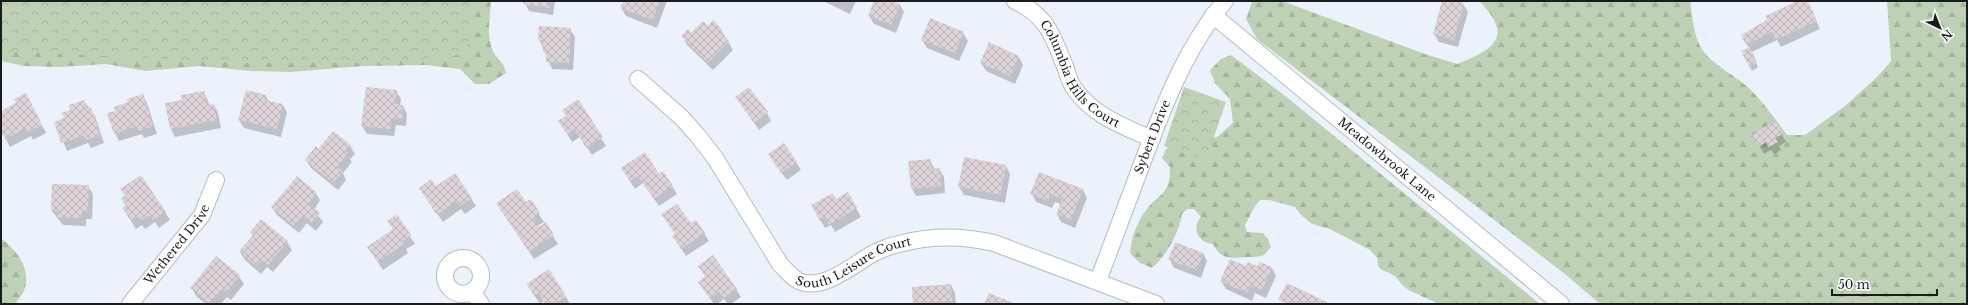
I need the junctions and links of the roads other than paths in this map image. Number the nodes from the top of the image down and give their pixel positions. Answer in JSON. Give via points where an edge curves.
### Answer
{"nodes":[{"id":1,"x":1015,"y":1,"type":"edge"},
{"id":2,"x":1225,"y":1,"type":"edge"},
{"id":3,"x":1213,"y":15,"type":"junction"},
{"id":4,"x":638,"y":79,"type":"dead end"},
{"id":5,"x":1152,"y":139,"type":"junction"},
{"id":6,"x":216,"y":180,"type":"dead end"},
{"id":7,"x":1098,"y":281,"type":"junction"},
{"id":8,"x":130,"y":304,"type":"edge"},
{"id":9,"x":1156,"y":304,"type":"edge"},
{"id":10,"x":1561,"y":304,"type":"edge"}],
"edges":[{"from":1,"to":5,"type":"street","name":"Columbia Hills Court","via":[[1028,7],[1045,22],[1056,41],[1073,88],[1087,104],[1109,120]]},
{"from":2,"to":3,"type":"street","name":"Sybert Drive"},
{"from":3,"to":5,"type":"street","name":"Sybert Drive","via":[[1178,76]]},
{"from":3,"to":10,"type":"street","name":"Meadowbrook Lane"},
{"from":4,"to":7,"type":"street","name":"South Leisure Court","via":[[678,113],[698,136],[715,158],[780,264],[799,281],[809,283],[826,280],[874,253],[901,243],[952,236],[994,243]]},
{"from":5,"to":7,"type":"street","name":"Sybert Drive"},
{"from":6,"to":8,"type":"street","name":"Wethered Drive","via":[[202,215]]},
{"from":7,"to":9,"type":"street","name":"South Leisure Court"}]}
